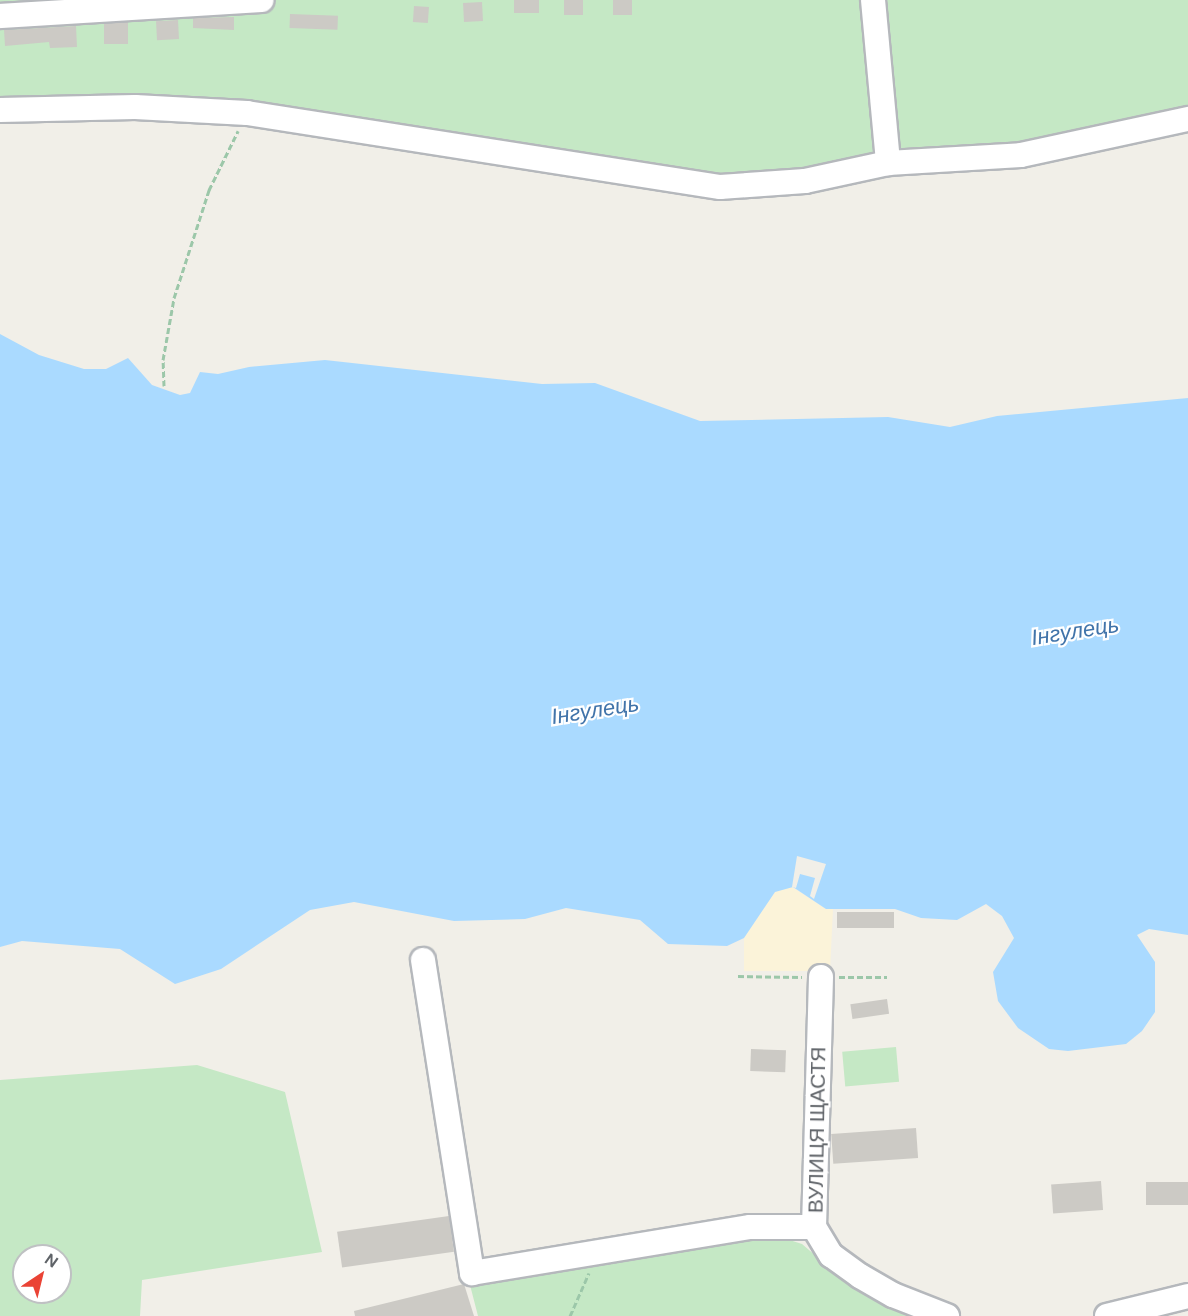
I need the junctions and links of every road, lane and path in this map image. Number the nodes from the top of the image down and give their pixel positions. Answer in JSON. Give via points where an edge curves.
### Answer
{"nodes":[{"id":1,"x":262,"y":0,"type":"edge"},
{"id":2,"x":873,"y":0,"type":"edge"},
{"id":3,"x":0,"y":16,"type":"edge"},
{"id":4,"x":0,"y":110,"type":"edge"},
{"id":5,"x":247,"y":113,"type":"junction"},
{"id":6,"x":1188,"y":119,"type":"edge"},
{"id":7,"x":888,"y":163,"type":"junction"},
{"id":8,"x":164,"y":386,"type":"dead end"},
{"id":9,"x":423,"y":960,"type":"dead end"},
{"id":10,"x":820,"y":977,"type":"dead end"},
{"id":11,"x":814,"y":1227,"type":"junction"},
{"id":12,"x":598,"y":1252,"type":"junction"},
{"id":13,"x":1188,"y":1296,"type":"edge"},
{"id":14,"x":570,"y":1316,"type":"edge"},
{"id":15,"x":946,"y":1316,"type":"edge"},
{"id":16,"x":1107,"y":1316,"type":"edge"}],
"edges":[{"from":1,"to":3,"type":"street"},
{"from":2,"to":7,"type":"street"},
{"from":4,"to":5,"type":"street","via":[[135,107]]},
{"from":5,"to":7,"type":"street","via":[[720,187],[805,181]]},
{"from":5,"to":8,"type":"path","via":[[209,190],[174,298],[163,360]]},
{"from":6,"to":7,"type":"street","via":[[1021,155]]},
{"from":9,"to":12,"type":"street","via":[[472,1273]]},
{"from":10,"to":11,"type":"street","name":"ВУЛИЦЯ ЩАСТЯ"},
{"from":11,"to":12,"type":"street","via":[[750,1227]]},
{"from":11,"to":15,"type":"street","name":"ВУЛИЦЯ ЩАСТЯ","via":[[831,1255],[860,1276],[893,1295]]},
{"from":12,"to":14,"type":"path"},
{"from":13,"to":16,"type":"street"}]}
